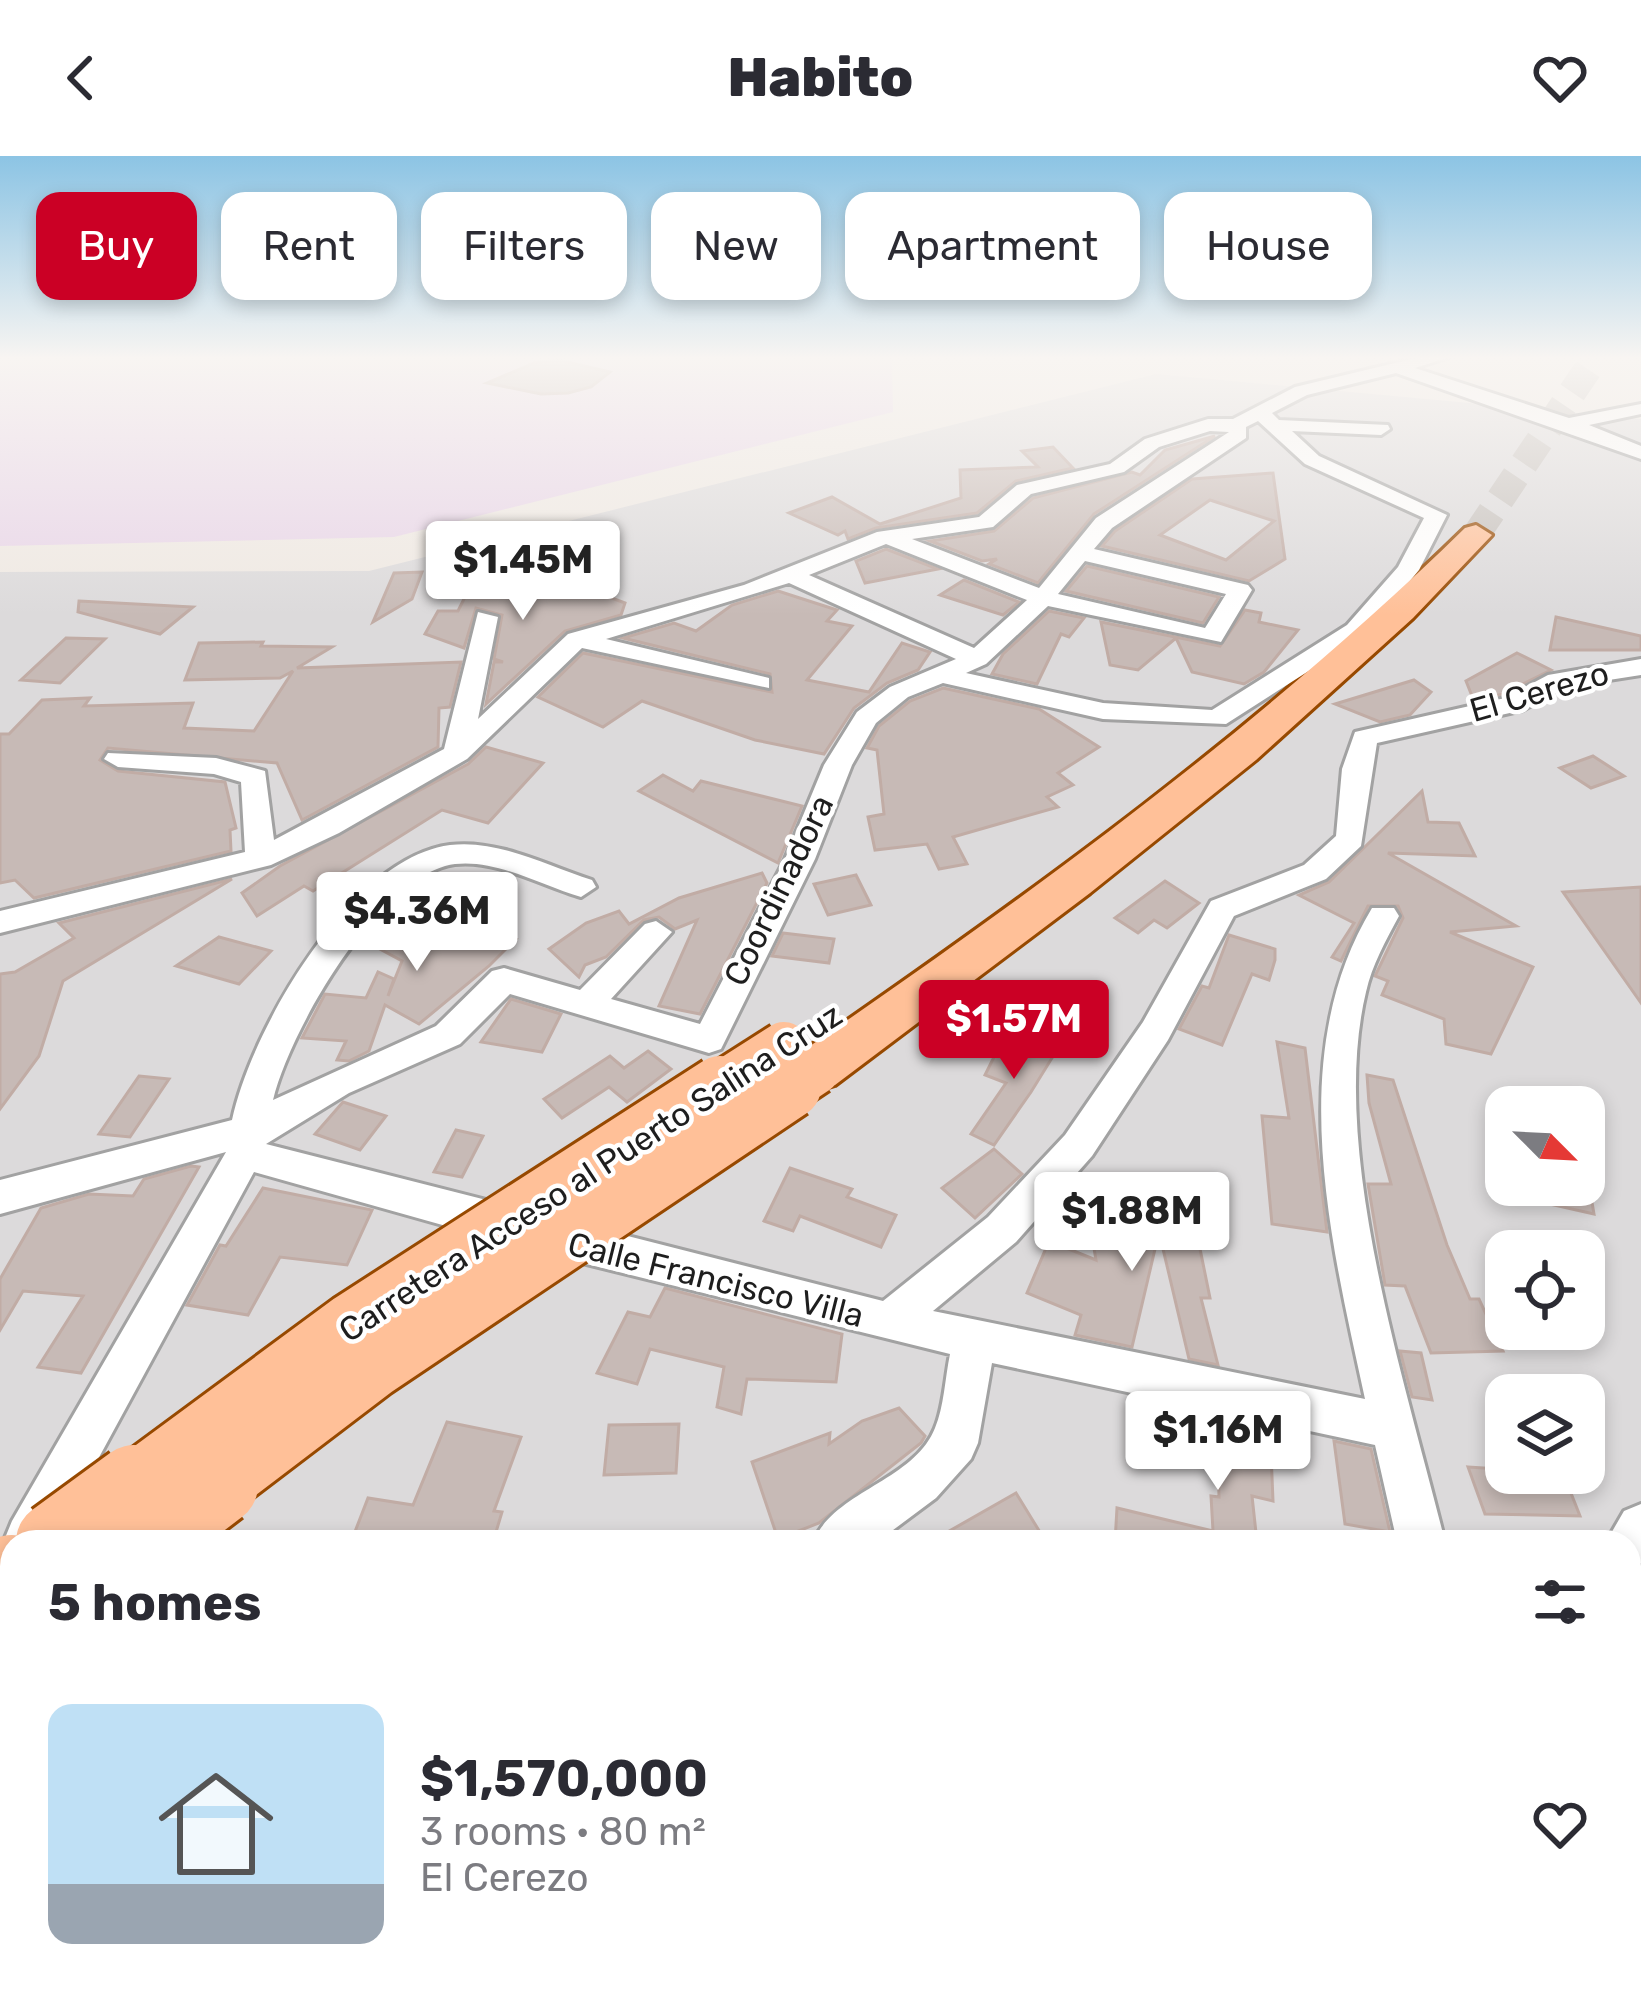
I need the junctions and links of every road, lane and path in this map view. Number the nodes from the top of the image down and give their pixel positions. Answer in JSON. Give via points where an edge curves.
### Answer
{"nodes":[{"id":1,"x":1151,"y":443,"type":"edge"},
{"id":2,"x":1227,"y":443,"type":"edge"},
{"id":3,"x":1295,"y":443,"type":"edge"},
{"id":4,"x":1476,"y":536,"type":"tunnel mouth"},
{"id":5,"x":885,"y":537,"type":"junction"},
{"id":6,"x":1081,"y":553,"type":"junction"},
{"id":7,"x":792,"y":576,"type":"junction"},
{"id":8,"x":1043,"y":598,"type":"junction"},
{"id":9,"x":486,"y":617,"type":"dead end"},
{"id":10,"x":577,"y":639,"type":"junction"},
{"id":11,"x":977,"y":659,"type":"junction"},
{"id":12,"x":1641,"y":667,"type":"edge"},
{"id":13,"x":941,"y":675,"type":"junction"},
{"id":14,"x":760,"y":683,"type":"dead end"},
{"id":15,"x":457,"y":754,"type":"junction"},
{"id":16,"x":118,"y":759,"type":"dead end"},
{"id":17,"x":260,"y":858,"type":"junction"},
{"id":18,"x":581,"y":886,"type":"dead end"},
{"id":19,"x":1383,"y":916,"type":"dead end"},
{"id":20,"x":0,"y":922,"type":"edge"},
{"id":21,"x":656,"y":932,"type":"dead end"},
{"id":22,"x":589,"y":1001,"type":"junction"},
{"id":23,"x":800,"y":1058,"type":"junction"},
{"id":24,"x":247,"y":1142,"type":"junction"},
{"id":25,"x":0,"y":1198,"type":"edge"},
{"id":26,"x":889,"y":1322,"type":"junction"},
{"id":27,"x":974,"y":1342,"type":"junction"},
{"id":28,"x":1396,"y":1427,"type":"junction"},
{"id":29,"x":33,"y":1530,"type":"edge"},
{"id":30,"x":72,"y":1530,"type":"edge"},
{"id":31,"x":159,"y":1530,"type":"edge"},
{"id":32,"x":860,"y":1530,"type":"edge"},
{"id":33,"x":1418,"y":1530,"type":"edge"}],
"edges":[{"from":1,"to":5,"type":"street","via":[[1117,468],[1024,489],[986,522]]},
{"from":2,"to":6,"type":"street","name":"Coordinadora","via":[[1104,523]]},
{"from":3,"to":13,"type":"street","via":[[1312,460],[1436,515],[1408,570],[1356,630],[1217,718],[1102,711]]},
{"from":4,"to":23,"type":"main road","name":"Carretera Acceso al Puerto Salina Cruz","via":[[1341,669],[1056,901]]},
{"from":5,"to":7,"type":"street"},
{"from":5,"to":8,"type":"street"},
{"from":6,"to":8,"type":"street","name":"Coordinadora"},
{"from":6,"to":8,"type":"street","via":[[1240,590],[1212,637]]},
{"from":7,"to":10,"type":"street"},
{"from":7,"to":11,"type":"street"},
{"from":8,"to":11,"type":"street","name":"Coordinadora"},
{"from":9,"to":15,"type":"street"},
{"from":10,"to":14,"type":"street"},
{"from":10,"to":15,"type":"street"},
{"from":11,"to":13,"type":"street","name":"Coordinadora"},
{"from":12,"to":26,"type":"street","name":"El Cerezo","via":[[1557,680],[1514,704],[1365,738],[1351,839],[1315,872],[1222,909],[1160,1030],[1090,1132],[1016,1216]]},
{"from":13,"to":22,"type":"street","name":"Coordinadora","via":[[898,692],[866,718],[709,1040]]},
{"from":15,"to":17,"type":"street"},
{"from":16,"to":17,"type":"street","via":[[255,777]]},
{"from":17,"to":20,"type":"street"},
{"from":18,"to":24,"type":"street","via":[[446,855],[395,880],[298,1006],[265,1067]]},
{"from":19,"to":28,"type":"street","via":[[1347,996],[1336,1106]]},
{"from":21,"to":22,"type":"street"},
{"from":22,"to":24,"type":"street","name":"Coordinadora","via":[[504,980],[448,1035],[336,1083]]},
{"from":23,"to":30,"type":"main road","name":"Carretera Acceso al Puerto Salina Cruz","bridge":true,"via":[[352,1324]]},
{"from":23,"to":31,"type":"main road","name":"Carretera Acceso al Puerto Salina Cruz","bridge":true},
{"from":24,"to":25,"type":"street"},
{"from":24,"to":26,"type":"street","name":"Calle Francisco Villa","via":[[542,1236]]},
{"from":24,"to":29,"type":"street"},
{"from":26,"to":27,"type":"street","name":"Calle Francisco Villa"},
{"from":27,"to":28,"type":"street","name":"Calle Francisco Villa"},
{"from":27,"to":32,"type":"street","via":[[956,1443]]},
{"from":28,"to":33,"type":"street"}]}
